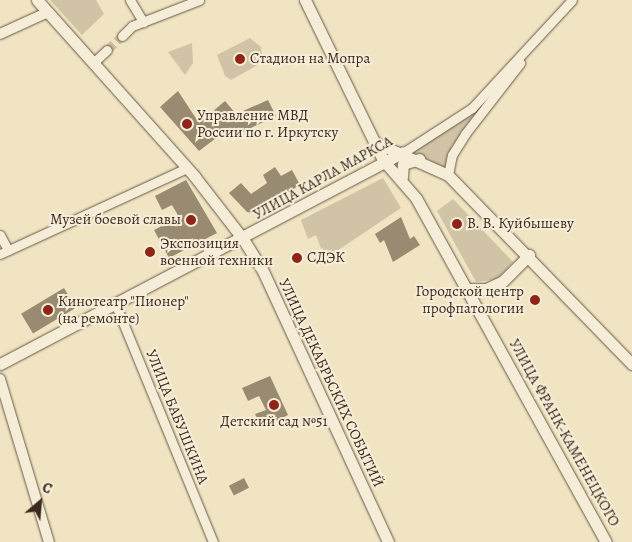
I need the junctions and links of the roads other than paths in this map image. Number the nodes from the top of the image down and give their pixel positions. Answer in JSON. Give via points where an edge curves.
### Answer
{"nodes":[{"id":1,"x":37,"y":0,"type":"edge"},
{"id":2,"x":130,"y":0,"type":"edge"},
{"id":3,"x":199,"y":0,"type":"edge"},
{"id":4,"x":305,"y":0,"type":"edge"},
{"id":5,"x":572,"y":0,"type":"edge"},
{"id":6,"x":578,"y":0,"type":"edge"},
{"id":7,"x":48,"y":12,"type":"junction"},
{"id":8,"x":144,"y":22,"type":"junction"},
{"id":9,"x":0,"y":34,"type":"edge"},
{"id":10,"x":122,"y":36,"type":"tunnel mouth"},
{"id":11,"x":107,"y":50,"type":"tunnel mouth"},
{"id":12,"x":93,"y":63,"type":"junction"},
{"id":13,"x":372,"y":141,"type":"junction"},
{"id":14,"x":404,"y":152,"type":"junction"},
{"id":15,"x":383,"y":160,"type":"junction"},
{"id":16,"x":419,"y":160,"type":"junction"},
{"id":17,"x":187,"y":168,"type":"junction"},
{"id":18,"x":448,"y":175,"type":"junction"},
{"id":19,"x":402,"y":177,"type":"junction"},
{"id":20,"x":0,"y":235,"type":"edge"},
{"id":21,"x":243,"y":238,"type":"junction"},
{"id":22,"x":4,"y":252,"type":"edge"},
{"id":23,"x":529,"y":255,"type":"junction"},
{"id":24,"x":468,"y":289,"type":"junction"},
{"id":25,"x":115,"y":303,"type":"junction"},
{"id":26,"x":0,"y":364,"type":"edge"},
{"id":27,"x":632,"y":364,"type":"edge"},
{"id":28,"x":0,"y":379,"type":"edge"},
{"id":29,"x":49,"y":542,"type":"edge"},
{"id":30,"x":213,"y":542,"type":"edge"},
{"id":31,"x":388,"y":542,"type":"edge"},
{"id":32,"x":606,"y":542,"type":"edge"}],
"edges":[{"from":1,"to":7,"type":"main road","name":"УЛИЦА ДЕКАБРЬСКИХ СОБЫТИЙ"},
{"from":2,"to":8,"type":"street"},
{"from":3,"to":8,"type":"street"},
{"from":4,"to":13,"type":"main road","name":"УЛИЦА ФРАНК-КАМЕНЕЦКОГО"},
{"from":5,"to":14,"type":"street","name":"УЛИЦА КАРЛА МАРКСА","via":[[472,108]]},
{"from":6,"to":18,"type":"street","via":[[539,38],[465,134],[452,155]]},
{"from":7,"to":9,"type":"street"},
{"from":7,"to":12,"type":"main road","name":"УЛИЦА ДЕКАБРЬСКИХ СОБЫТИЙ"},
{"from":8,"to":10,"type":"street"},
{"from":11,"to":12,"type":"street"},
{"from":12,"to":17,"type":"main road","name":"УЛИЦА ДЕКАБРЬСКИХ СОБЫТИЙ"},
{"from":13,"to":14,"type":"main road"},
{"from":13,"to":15,"type":"main road","name":"УЛИЦА ФРАНК-КАМЕНЕЦКОГО"},
{"from":14,"to":15,"type":"main road","name":"УЛИЦА КАРЛА МАРКСА"},
{"from":14,"to":16,"type":"main road"},
{"from":15,"to":19,"type":"main road","name":"УЛИЦА ФРАНК-КАМЕНЕЦКОГО"},
{"from":15,"to":21,"type":"main road","name":"УЛИЦА КАРЛА МАРКСА"},
{"from":16,"to":18,"type":"main road"},
{"from":16,"to":19,"type":"main road","via":[[404,164]]},
{"from":17,"to":21,"type":"main road","name":"УЛИЦА ДЕКАБРЬСКИХ СОБЫТИЙ"},
{"from":17,"to":22,"type":"street"},
{"from":18,"to":23,"type":"main road"},
{"from":19,"to":24,"type":"main road","name":"УЛИЦА ФРАНК-КАМЕНЕЦКОГО"},
{"from":20,"to":22,"type":"street"},
{"from":21,"to":25,"type":"main road","name":"УЛИЦА КАРЛА МАРКСА"},
{"from":21,"to":31,"type":"main road","name":"УЛИЦА ДЕКАБРЬСКИХ СОБЫТИЙ","via":[[262,269]]},
{"from":23,"to":24,"type":"main road","via":[[503,280],[486,289]]},
{"from":23,"to":27,"type":"main road"},
{"from":24,"to":32,"type":"main road","name":"УЛИЦА ФРАНК-КАМЕНЕЦКОГО"},
{"from":25,"to":26,"type":"main road","name":"УЛИЦА КАРЛА МАРКСА"},
{"from":25,"to":30,"type":"street","name":"УЛИЦА БАБУШКИНА"},
{"from":28,"to":29,"type":"street"}]}
